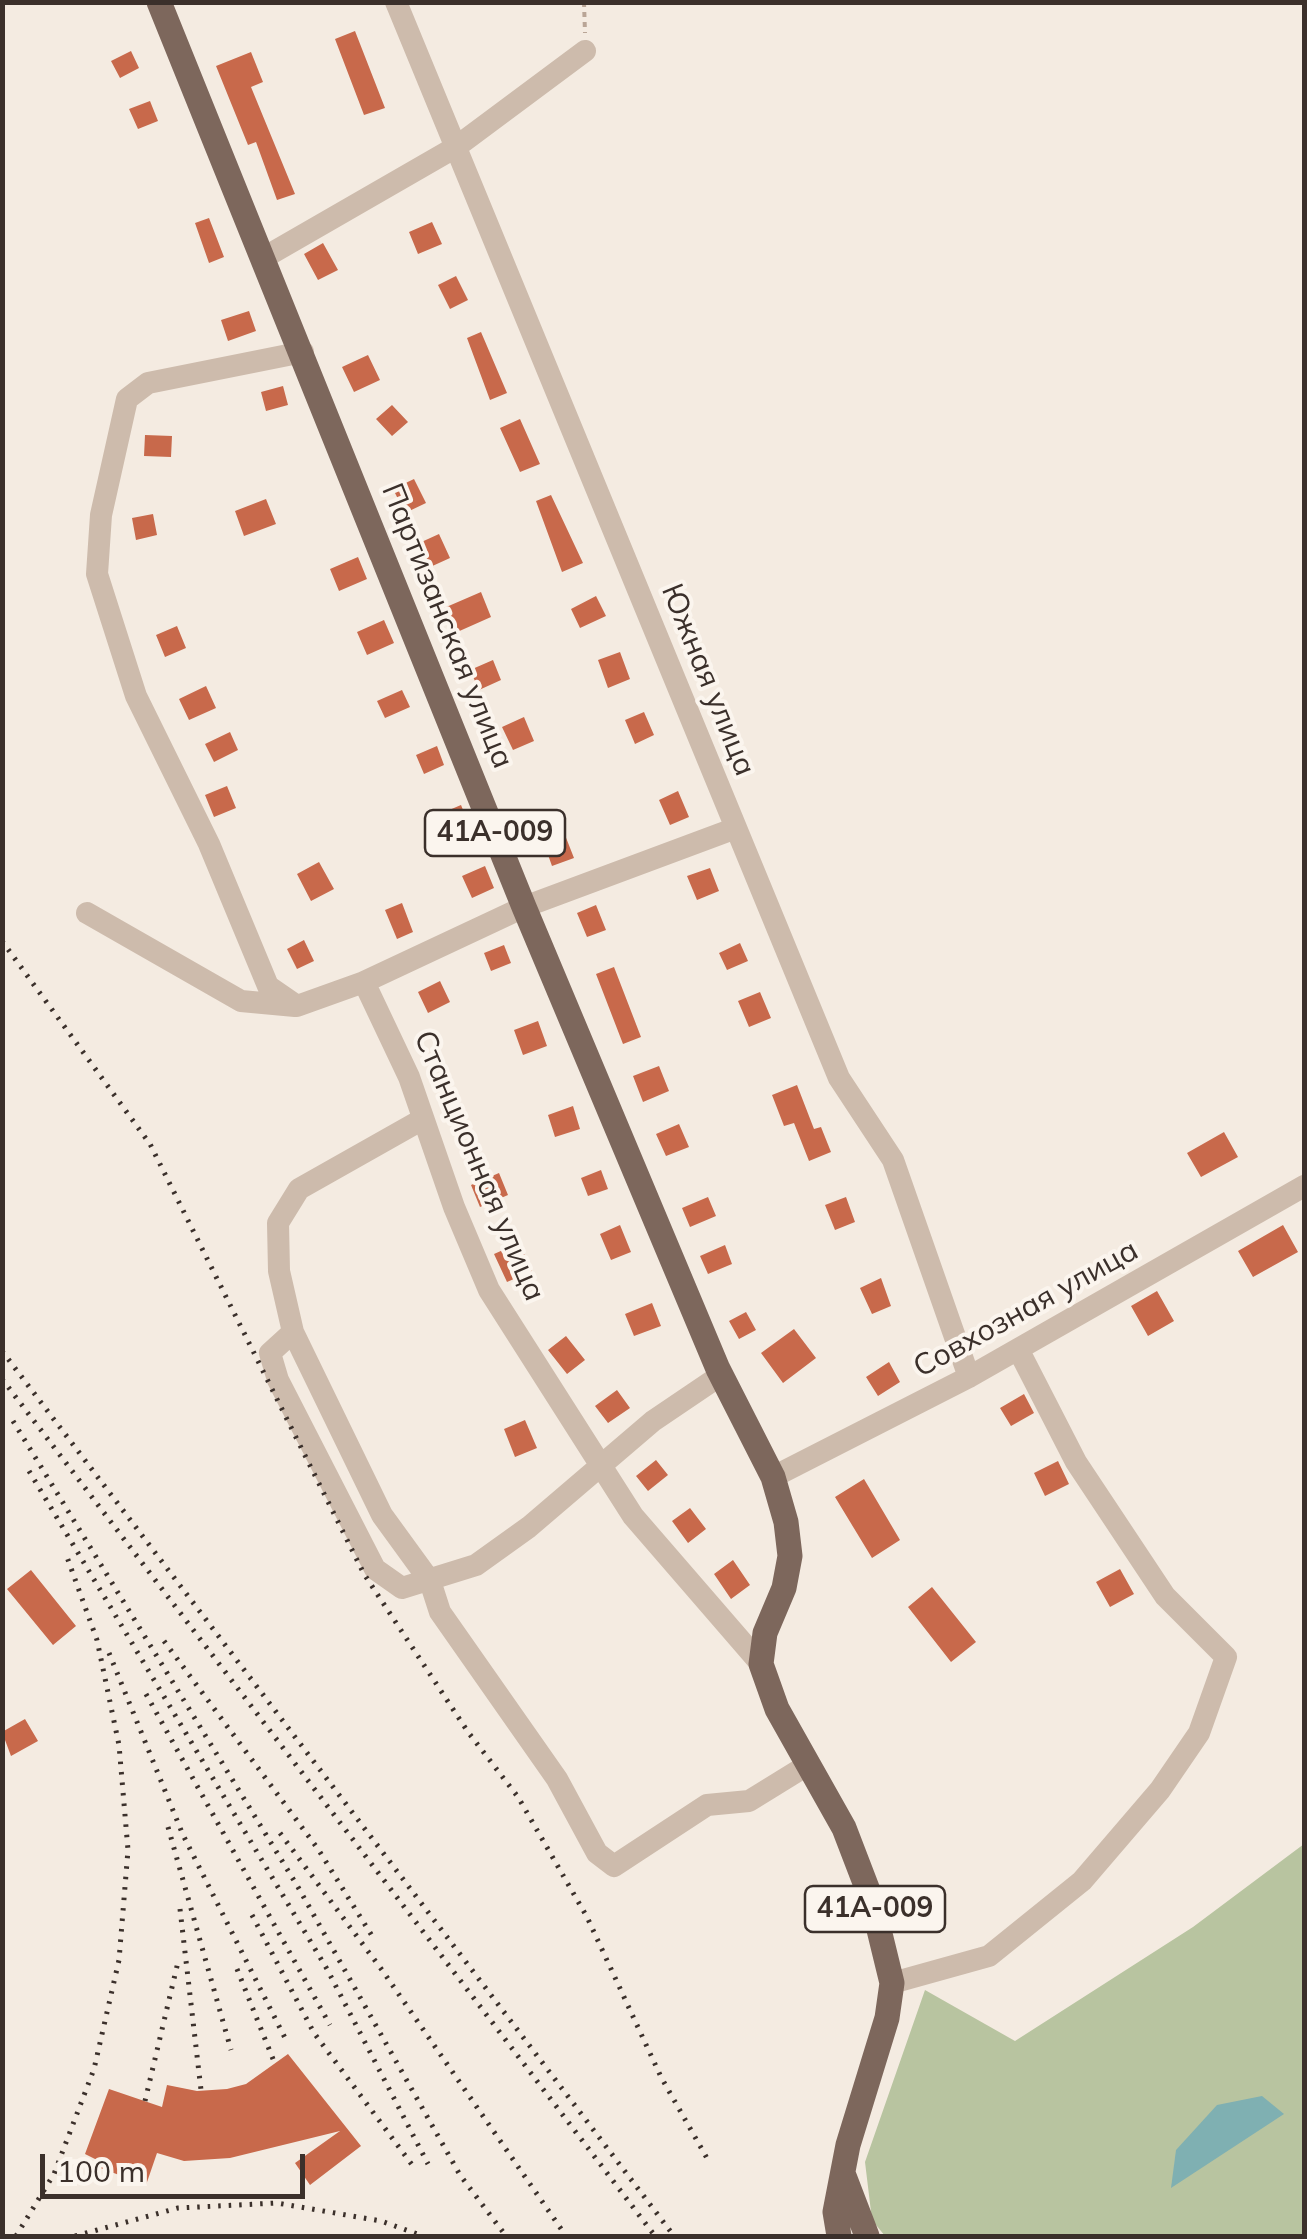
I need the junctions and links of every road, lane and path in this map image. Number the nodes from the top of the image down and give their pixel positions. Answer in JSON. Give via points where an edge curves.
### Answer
{"nodes":[{"id":1,"x":159,"y":2,"type":"edge"},
{"id":2,"x":396,"y":2,"type":"edge"},
{"id":3,"x":584,"y":2,"type":"edge"},
{"id":4,"x":585,"y":51,"type":"joint"},
{"id":5,"x":456,"y":148,"type":"junction"},
{"id":6,"x":265,"y":257,"type":"junction"},
{"id":7,"x":303,"y":352,"type":"junction"},
{"id":8,"x":736,"y":828,"type":"junction"},
{"id":9,"x":524,"y":907,"type":"junction"},
{"id":10,"x":87,"y":913,"type":"dead end"},
{"id":11,"x":364,"y":982,"type":"junction"},
{"id":12,"x":297,"y":1006,"type":"junction"},
{"id":13,"x":424,"y":1119,"type":"junction"},
{"id":14,"x":1304,"y":1186,"type":"edge"},
{"id":15,"x":293,"y":1332,"type":"junction"},
{"id":16,"x":1018,"y":1349,"type":"junction"},
{"id":17,"x":721,"y":1375,"type":"junction"},
{"id":18,"x":969,"y":1377,"type":"junction"},
{"id":19,"x":599,"y":1466,"type":"junction"},
{"id":20,"x":773,"y":1477,"type":"junction"},
{"id":21,"x":334,"y":1488,"type":"junction"},
{"id":22,"x":377,"y":1506,"type":"junction"},
{"id":23,"x":430,"y":1581,"type":"junction"},
{"id":24,"x":761,"y":1664,"type":"junction"},
{"id":25,"x":809,"y":1764,"type":"junction"},
{"id":26,"x":892,"y":1983,"type":"junction"},
{"id":27,"x":842,"y":2170,"type":"junction"},
{"id":28,"x":839,"y":2236,"type":"edge"},
{"id":29,"x":866,"y":2236,"type":"edge"}],
"edges":[{"from":1,"to":6,"type":"main road","name":"Партизанская улица","number":"41А-009"},
{"from":2,"to":5,"type":"street","name":"Южная улица"},
{"from":3,"to":4,"type":"path"},
{"from":4,"to":5,"type":"street"},
{"from":5,"to":6,"type":"street"},
{"from":5,"to":8,"type":"street","name":"Южная улица"},
{"from":6,"to":7,"type":"main road","name":"Партизанская улица","number":"41А-009"},
{"from":7,"to":9,"type":"main road","name":"Партизанская улица","number":"41А-009"},
{"from":7,"to":12,"type":"street","via":[[148,383],[128,399],[101,515],[96,574],[136,696],[209,844],[268,986]]},
{"from":8,"to":9,"type":"street"},
{"from":8,"to":18,"type":"street","name":"Южная улица","via":[[839,1078],[893,1160]]},
{"from":9,"to":11,"type":"street"},
{"from":9,"to":17,"type":"main road","name":"Партизанская улица","number":"41А-009"},
{"from":10,"to":12,"type":"street","via":[[242,1000]]},
{"from":11,"to":12,"type":"street"},
{"from":11,"to":13,"type":"street","name":"Станционная улица"},
{"from":13,"to":15,"type":"street","via":[[299,1189],[278,1223],[279,1271]]},
{"from":13,"to":19,"type":"street","name":"Станционная улица","via":[[489,1290]]},
{"from":14,"to":16,"type":"street","name":"Совхозная улица"},
{"from":15,"to":21,"type":"street","via":[[270,1353]]},
{"from":15,"to":22,"type":"street"},
{"from":16,"to":18,"type":"street","name":"Совхозная улица"},
{"from":16,"to":26,"type":"street","via":[[1076,1462],[1155,1581],[1226,1656],[1200,1733],[1082,1881],[989,1956]]},
{"from":17,"to":19,"type":"street"},
{"from":17,"to":20,"type":"main road","name":"Партизанская улица","number":"41А-009"},
{"from":18,"to":20,"type":"street","name":"Совхозная улица"},
{"from":19,"to":23,"type":"street","via":[[476,1565]]},
{"from":19,"to":24,"type":"street","name":"Станционная улица","via":[[633,1516]]},
{"from":20,"to":24,"type":"main road","name":"Партизанская улица","number":"41А-009","via":[[790,1556]]},
{"from":21,"to":22,"type":"street"},
{"from":21,"to":23,"type":"street","via":[[375,1568],[402,1588]]},
{"from":22,"to":23,"type":"street"},
{"from":23,"to":25,"type":"street","via":[[440,1612],[558,1779],[597,1853],[614,1866],[707,1805],[748,1800]]},
{"from":24,"to":25,"type":"main road","name":"Станционная улица","number":"41А-009","via":[[777,1710]]},
{"from":25,"to":26,"type":"main road","name":"Станционная улица","number":"41А-009","via":[[844,1828],[872,1901]]},
{"from":26,"to":27,"type":"main road","name":"Станционная улица","number":"41А-009"},
{"from":27,"to":28,"type":"main road","name":"Станционная улица","number":"41А-009"},
{"from":27,"to":29,"type":"main road"}]}
